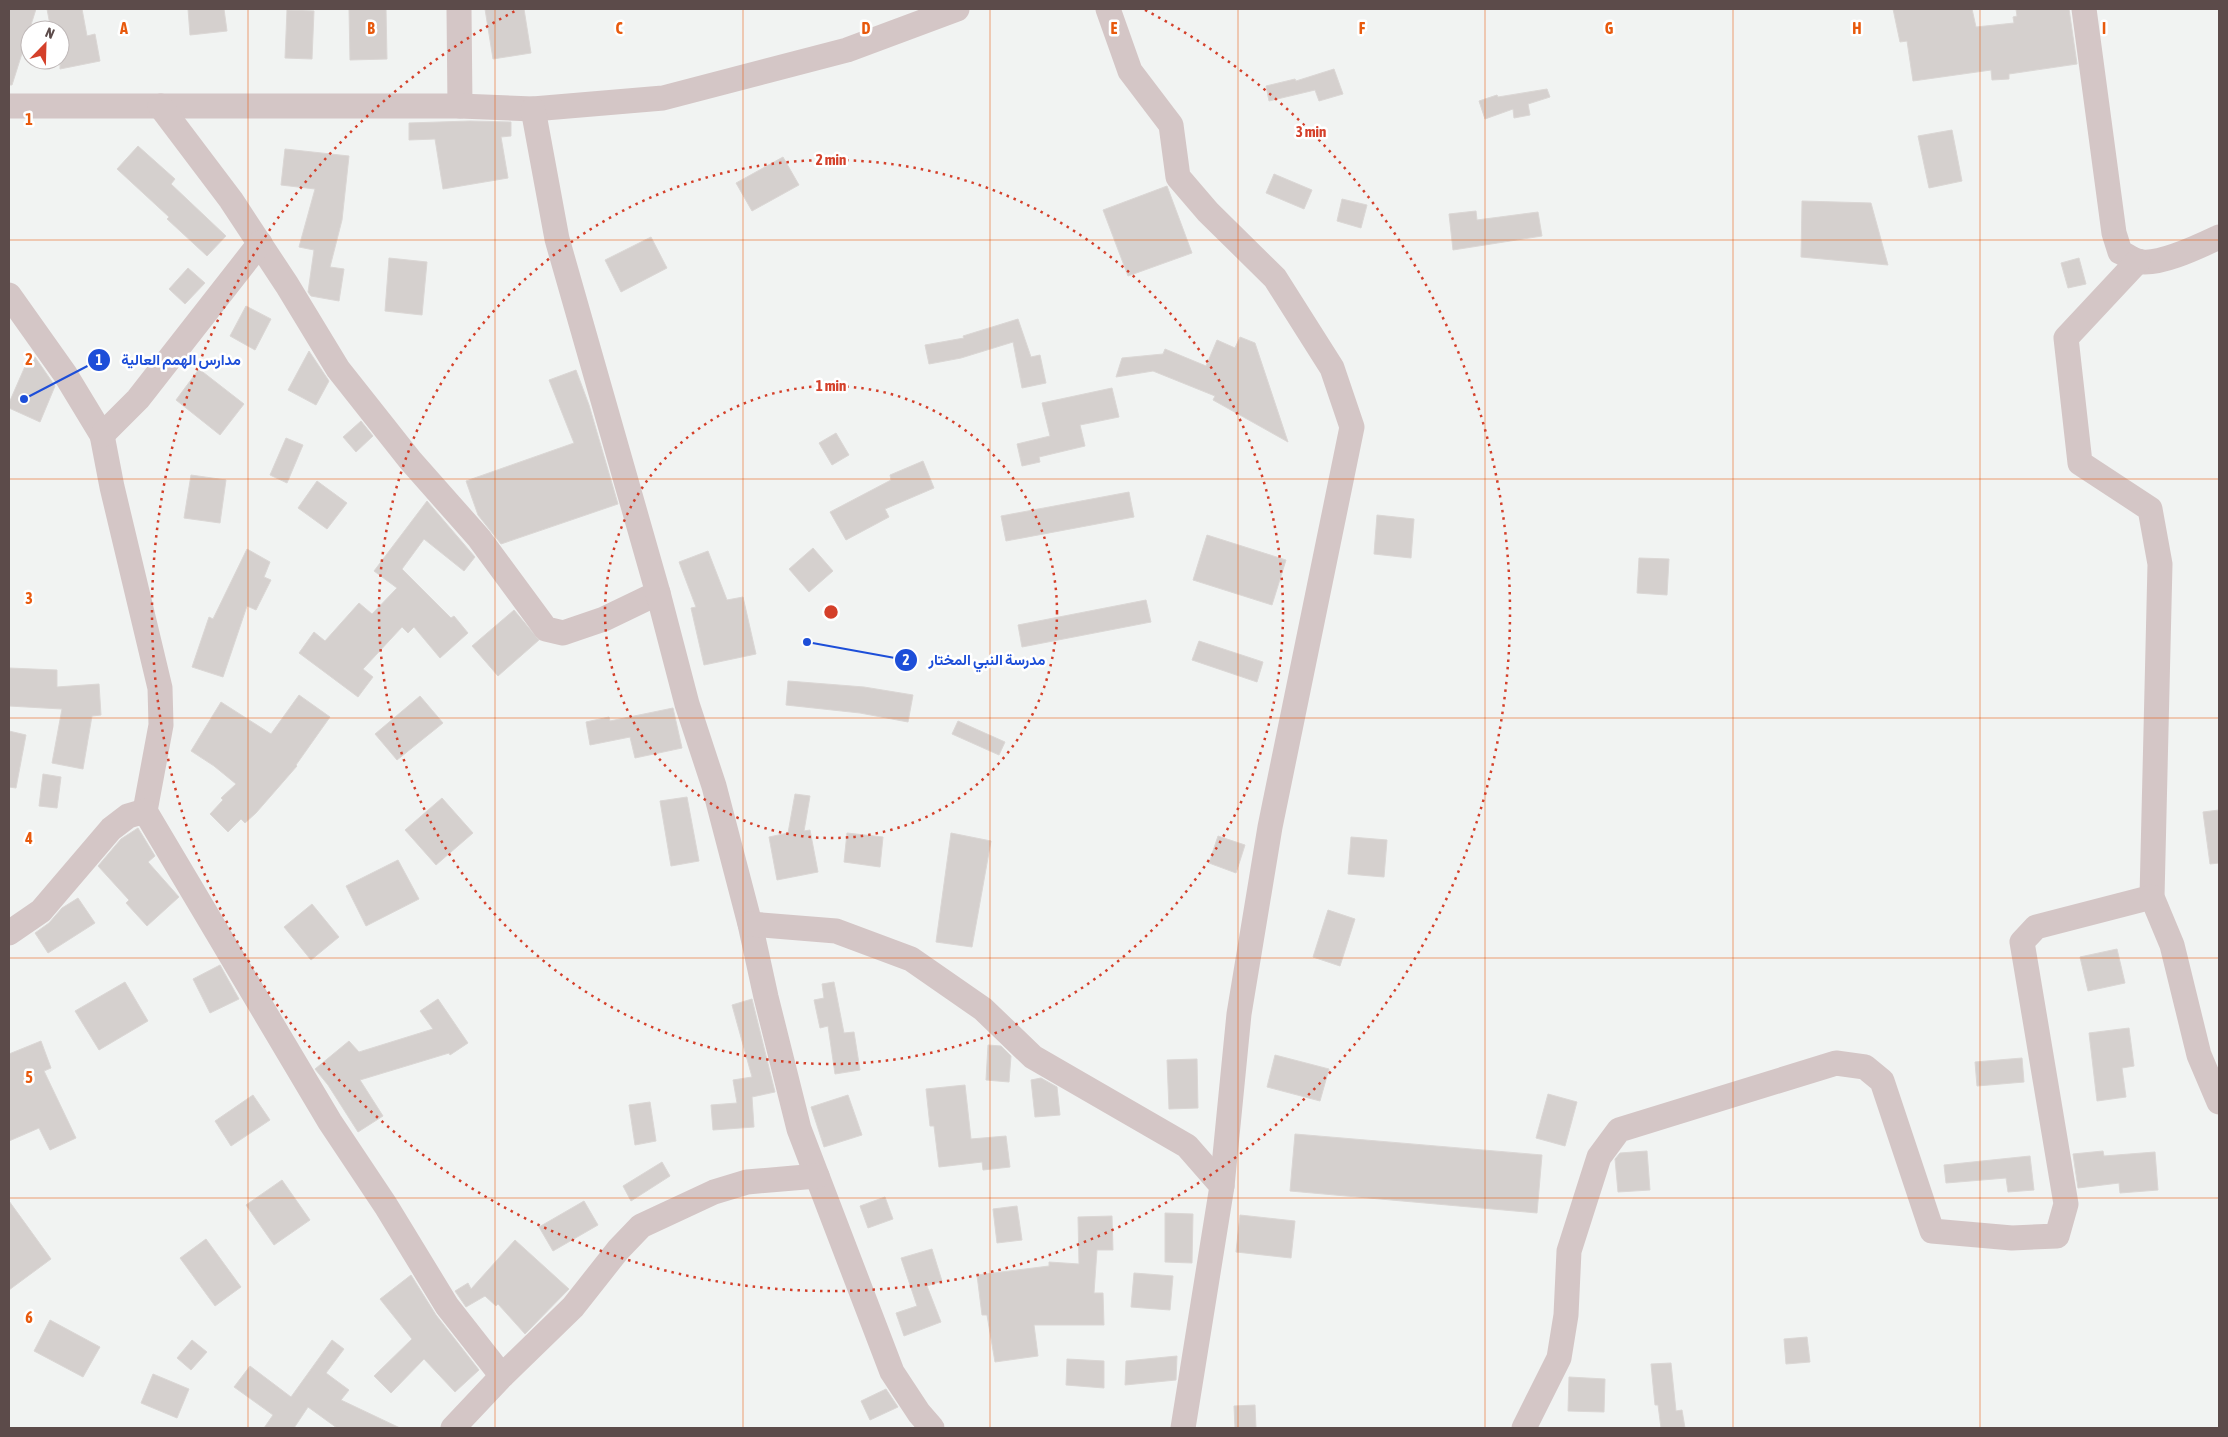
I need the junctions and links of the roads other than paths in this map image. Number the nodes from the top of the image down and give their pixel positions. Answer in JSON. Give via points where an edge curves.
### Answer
{"nodes":[{"id":1,"x":459,"y":9,"type":"edge"},
{"id":2,"x":957,"y":9,"type":"edge"},
{"id":3,"x":1108,"y":9,"type":"edge"},
{"id":4,"x":2089,"y":9,"type":"edge"},
{"id":5,"x":9,"y":106,"type":"edge"},
{"id":6,"x":160,"y":106,"type":"junction"},
{"id":7,"x":460,"y":106,"type":"junction"},
{"id":8,"x":533,"y":109,"type":"junction"},
{"id":9,"x":2219,"y":237,"type":"edge"},
{"id":10,"x":260,"y":243,"type":"junction"},
{"id":11,"x":2138,"y":261,"type":"junction"},
{"id":12,"x":9,"y":295,"type":"edge"},
{"id":13,"x":102,"y":435,"type":"junction"},
{"id":14,"x":658,"y":592,"type":"junction"},
{"id":15,"x":145,"y":812,"type":"junction"},
{"id":16,"x":2152,"y":897,"type":"junction"},
{"id":17,"x":750,"y":924,"type":"junction"},
{"id":18,"x":9,"y":933,"type":"edge"},
{"id":19,"x":2219,"y":1102,"type":"edge"},
{"id":20,"x":817,"y":1176,"type":"junction"},
{"id":21,"x":1222,"y":1186,"type":"junction"},
{"id":22,"x":502,"y":1376,"type":"junction"},
{"id":23,"x":454,"y":1428,"type":"edge"},
{"id":24,"x":932,"y":1428,"type":"edge"},
{"id":25,"x":1183,"y":1428,"type":"edge"},
{"id":26,"x":1524,"y":1428,"type":"edge"}],
"edges":[{"from":1,"to":7,"type":"street"},
{"from":2,"to":8,"type":"street","via":[[847,50],[664,98]]},
{"from":3,"to":21,"type":"street","via":[[1130,71],[1171,125],[1178,177],[1208,212],[1275,278],[1332,368],[1352,427],[1270,827],[1239,1014]]},
{"from":4,"to":11,"type":"street","via":[[2114,233],[2120,252]]},
{"from":5,"to":6,"type":"street"},
{"from":6,"to":7,"type":"street"},
{"from":6,"to":10,"type":"street"},
{"from":7,"to":8,"type":"street"},
{"from":8,"to":14,"type":"street","via":[[557,239]]},
{"from":9,"to":11,"type":"street","via":[[2169,257]]},
{"from":10,"to":13,"type":"street","via":[[138,399]]},
{"from":10,"to":14,"type":"street","via":[[338,369],[410,460],[479,538],[546,629],[563,633],[604,619]]},
{"from":11,"to":16,"type":"street","via":[[2066,338],[2080,463],[2150,509],[2160,564]]},
{"from":12,"to":13,"type":"street","via":[[65,374]]},
{"from":13,"to":15,"type":"street","via":[[160,688],[161,725]]},
{"from":14,"to":17,"type":"street"},
{"from":15,"to":18,"type":"street","via":[[128,816],[111,829],[41,911]]},
{"from":15,"to":22,"type":"street","via":[[330,1122],[447,1306]]},
{"from":16,"to":19,"type":"street","via":[[2172,946],[2199,1054]]},
{"from":16,"to":26,"type":"street","via":[[2036,927],[2022,942],[2066,1204],[2057,1236],[2012,1238],[1932,1231],[1882,1080],[1865,1067],[1836,1063],[1619,1130],[1599,1156],[1569,1251],[1566,1315],[1559,1358]]},
{"from":17,"to":20,"type":"street","via":[[799,1129]]},
{"from":17,"to":21,"type":"street","via":[[836,932],[911,959],[982,1009],[1032,1057],[1187,1146]]},
{"from":20,"to":22,"type":"street","via":[[747,1182],[714,1192],[641,1226],[572,1308]]},
{"from":20,"to":24,"type":"street","via":[[892,1372]]},
{"from":21,"to":25,"type":"street"},
{"from":22,"to":23,"type":"street"}]}
